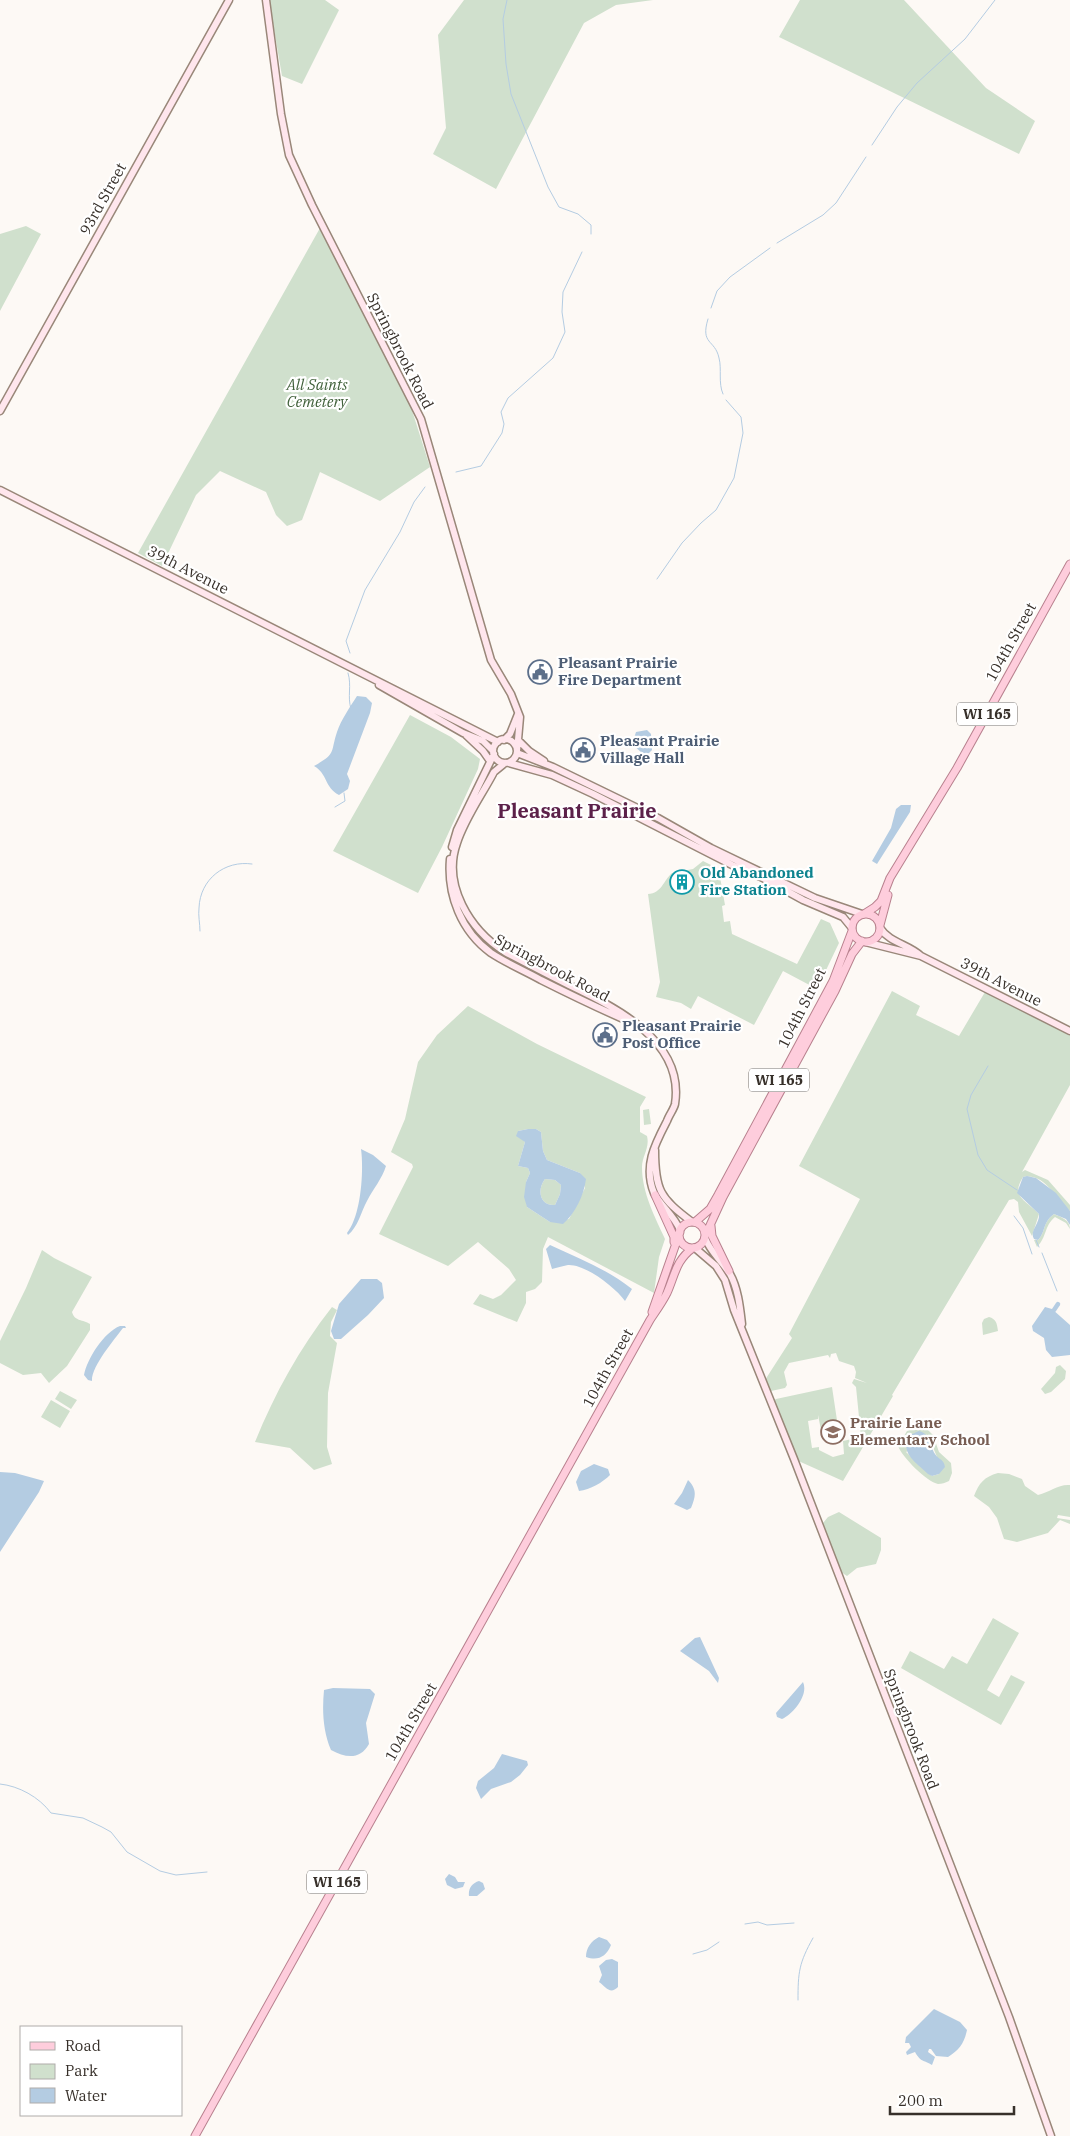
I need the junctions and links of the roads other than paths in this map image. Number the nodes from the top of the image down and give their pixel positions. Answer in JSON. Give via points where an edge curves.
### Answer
{"nodes":[{"id":1,"x":229,"y":0,"type":"edge"},
{"id":2,"x":266,"y":0,"type":"edge"},
{"id":3,"x":0,"y":411,"type":"edge"},
{"id":4,"x":0,"y":490,"type":"edge"},
{"id":5,"x":1070,"y":564,"type":"edge"},
{"id":6,"x":364,"y":673,"type":"junction"},
{"id":7,"x":518,"y":714,"type":"junction"},
{"id":8,"x":463,"y":733,"type":"junction"},
{"id":9,"x":501,"y":741,"type":"junction"},
{"id":10,"x":519,"y":741,"type":"junction"},
{"id":11,"x":494,"y":752,"type":"junction"},
{"id":12,"x":517,"y":752,"type":"junction"},
{"id":13,"x":490,"y":761,"type":"junction"},
{"id":14,"x":507,"y":763,"type":"junction"},
{"id":15,"x":554,"y":767,"type":"junction"},
{"id":16,"x":902,"y":862,"type":"junction"},
{"id":17,"x":805,"y":896,"type":"junction"},
{"id":18,"x":863,"y":914,"type":"junction"},
{"id":19,"x":880,"y":927,"type":"junction"},
{"id":20,"x":852,"y":930,"type":"junction"},
{"id":21,"x":863,"y":942,"type":"junction"},
{"id":22,"x":921,"y":956,"type":"junction"},
{"id":23,"x":638,"y":1026,"type":"junction"},
{"id":24,"x":1070,"y":1032,"type":"edge"},
{"id":25,"x":655,"y":1146,"type":"junction"},
{"id":26,"x":655,"y":1194,"type":"junction"},
{"id":27,"x":693,"y":1222,"type":"junction"},
{"id":28,"x":711,"y":1224,"type":"junction"},
{"id":29,"x":680,"y":1231,"type":"junction"},
{"id":30,"x":705,"y":1236,"type":"junction"},
{"id":31,"x":674,"y":1244,"type":"junction"},
{"id":32,"x":694,"y":1248,"type":"junction"},
{"id":33,"x":729,"y":1272,"type":"junction"},
{"id":34,"x":650,"y":1320,"type":"junction"},
{"id":35,"x":744,"y":1332,"type":"junction"},
{"id":36,"x":195,"y":2136,"type":"edge"},
{"id":37,"x":1051,"y":2136,"type":"edge"}],
"edges":[{"from":1,"to":3,"type":"street","name":"93rd Street"},
{"from":2,"to":7,"type":"street","name":"Springbrook Road","via":[[289,155],[420,418],[491,660],[511,694]]},
{"from":4,"to":6,"type":"street","name":"39th Avenue"},
{"from":5,"to":16,"type":"main road","name":"104th Street","number":"WI 165"},
{"from":6,"to":8,"type":"street","name":"39th Avenue"},
{"from":6,"to":9,"type":"street","name":"39th Avenue"},
{"from":7,"to":9,"type":"street","via":[[510,734]]},
{"from":7,"to":10,"type":"street","name":"Springbrook Road"},
{"from":8,"to":11,"type":"street","name":"39th Avenue","via":[[483,741]]},
{"from":8,"to":13,"type":"street","via":[[483,750]]},
{"from":9,"to":11,"type":"street"},
{"from":9,"to":12,"type":"street","via":[[512,741]]},
{"from":10,"to":12,"type":"street","name":"Springbrook Road"},
{"from":10,"to":15,"type":"street"},
{"from":11,"to":13,"type":"street","name":"Springbrook Road"},
{"from":11,"to":14,"type":"street","via":[[498,760]]},
{"from":12,"to":14,"type":"street","via":[[515,758]]},
{"from":12,"to":15,"type":"street"},
{"from":13,"to":23,"type":"street","name":"Springbrook Road","via":[[457,830],[451,853],[450,883],[463,921],[478,941],[501,959]]},
{"from":14,"to":17,"type":"street","via":[[552,775],[732,866]]},
{"from":14,"to":23,"type":"street","name":"Springbrook Road","via":[[494,772],[456,844],[454,866],[464,910],[480,933],[494,945],[603,1001]]},
{"from":15,"to":17,"type":"street"},
{"from":16,"to":18,"type":"main road","name":"104th Street","number":"WI 165","via":[[876,907]]},
{"from":16,"to":19,"type":"main road","name":"104th Street","number":"WI 165","via":[[886,898]]},
{"from":17,"to":18,"type":"street"},
{"from":17,"to":20,"type":"street","via":[[843,917]]},
{"from":18,"to":19,"type":"main road","via":[[873,915]]},
{"from":18,"to":20,"type":"main road","number":"WI 165","via":[[855,920]]},
{"from":19,"to":21,"type":"main road","number":"WI 165","via":[[874,940]]},
{"from":19,"to":22,"type":"street","name":"39th Avenue","via":[[890,939],[912,948]]},
{"from":20,"to":21,"type":"main road","via":[[854,936]]},
{"from":20,"to":27,"type":"main road","name":"104th Street","number":"WI 165","via":[[833,981],[722,1187],[710,1209]]},
{"from":21,"to":22,"type":"street","name":"39th Avenue"},
{"from":21,"to":28,"type":"main road","name":"104th Street","number":"WI 165","via":[[852,954]]},
{"from":22,"to":24,"type":"street","name":"39th Avenue"},
{"from":23,"to":25,"type":"street","name":"Springbrook Road","via":[[653,1038],[667,1059],[675,1080],[674,1105]]},
{"from":25,"to":26,"type":"street","name":"Springbrook Road","via":[[649,1167]]},
{"from":25,"to":27,"type":"street","name":"Springbrook Road","via":[[656,1181],[662,1197]]},
{"from":26,"to":29,"type":"street","name":"Springbrook Road","via":[[676,1220]]},
{"from":26,"to":31,"type":"main road"},
{"from":27,"to":29,"type":"main road","number":"WI 165","via":[[685,1224]]},
{"from":27,"to":30,"type":"main road","via":[[702,1226]]},
{"from":28,"to":30,"type":"main road","name":"104th Street","number":"WI 165"},
{"from":28,"to":33,"type":"main road","via":[[712,1236]]},
{"from":29,"to":31,"type":"main road","name":"104th Street","number":"WI 165"},
{"from":29,"to":32,"type":"main road","via":[[679,1237],[684,1245]]},
{"from":30,"to":32,"type":"main road","number":"WI 165","via":[[702,1245]]},
{"from":30,"to":33,"type":"street","name":"Springbrook Road","via":[[710,1250]]},
{"from":31,"to":34,"type":"main road","name":"104th Street","number":"WI 165"},
{"from":32,"to":34,"type":"main road","name":"104th Street","number":"WI 165","via":[[681,1258],[667,1293]]},
{"from":32,"to":35,"type":"street","name":"Springbrook Road","via":[[705,1254],[720,1272]]},
{"from":33,"to":35,"type":"street","name":"Springbrook Road"},
{"from":34,"to":36,"type":"main road","name":"104th Street","number":"WI 165"},
{"from":35,"to":37,"type":"street","name":"Springbrook Road","via":[[1009,2016]]}]}
